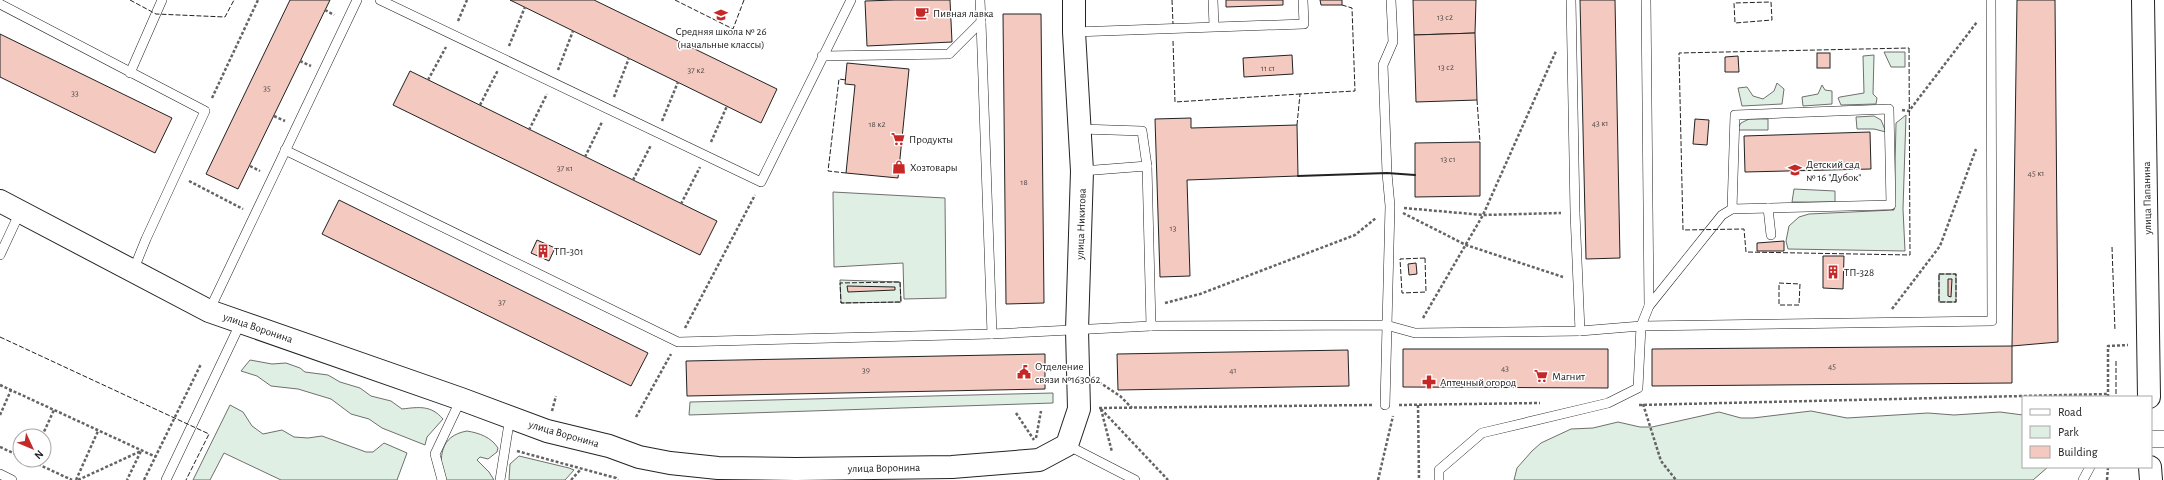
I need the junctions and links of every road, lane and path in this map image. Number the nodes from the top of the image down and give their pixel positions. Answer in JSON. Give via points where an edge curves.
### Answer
{"nodes":[{"id":1,"x":162,"y":0,"type":"edge"},
{"id":2,"x":258,"y":0,"type":"edge"},
{"id":3,"x":357,"y":0,"type":"edge"},
{"id":4,"x":380,"y":0,"type":"edge"},
{"id":5,"x":851,"y":0,"type":"edge"},
{"id":6,"x":980,"y":0,"type":"edge"},
{"id":7,"x":1074,"y":0,"type":"edge"},
{"id":8,"x":1213,"y":0,"type":"edge"},
{"id":9,"x":1303,"y":0,"type":"edge"},
{"id":10,"x":1391,"y":0,"type":"edge"},
{"id":11,"x":1571,"y":0,"type":"edge"},
{"id":12,"x":1646,"y":0,"type":"edge"},
{"id":13,"x":2143,"y":0,"type":"edge"},
{"id":14,"x":1991,"y":1,"type":"edge"},
{"id":15,"x":0,"y":4,"type":"edge"},
{"id":16,"x":981,"y":22,"type":"junction"},
{"id":17,"x":1214,"y":26,"type":"junction"},
{"id":18,"x":1074,"y":32,"type":"junction"},
{"id":19,"x":1557,"y":50,"type":"dead end"},
{"id":20,"x":822,"y":56,"type":"junction"},
{"id":21,"x":130,"y":73,"type":"junction"},
{"id":22,"x":1889,"y":109,"type":"junction"},
{"id":23,"x":206,"y":111,"type":"junction"},
{"id":24,"x":1081,"y":129,"type":"junction"},
{"id":25,"x":1978,"y":145,"type":"dead end"},
{"id":26,"x":285,"y":150,"type":"junction"},
{"id":27,"x":1147,"y":166,"type":"junction"},
{"id":28,"x":1082,"y":171,"type":"junction"},
{"id":29,"x":176,"y":175,"type":"junction"},
{"id":30,"x":761,"y":182,"type":"junction"},
{"id":31,"x":0,"y":201,"type":"edge"},
{"id":32,"x":1390,"y":206,"type":"junction"},
{"id":33,"x":1768,"y":208,"type":"junction"},
{"id":34,"x":1732,"y":209,"type":"junction"},
{"id":35,"x":20,"y":212,"type":"junction"},
{"id":36,"x":1575,"y":213,"type":"junction"},
{"id":37,"x":254,"y":215,"type":"junction"},
{"id":38,"x":1483,"y":215,"type":"junction"},
{"id":39,"x":1771,"y":235,"type":"dead end"},
{"id":40,"x":1466,"y":245,"type":"junction"},
{"id":41,"x":0,"y":255,"type":"edge"},
{"id":42,"x":133,"y":271,"type":"junction"},
{"id":43,"x":1578,"y":282,"type":"junction"},
{"id":44,"x":1649,"y":306,"type":"junction"},
{"id":45,"x":1151,"y":307,"type":"junction"},
{"id":46,"x":209,"y":310,"type":"junction"},
{"id":47,"x":241,"y":322,"type":"junction"},
{"id":48,"x":1882,"y":322,"type":"junction"},
{"id":49,"x":1386,"y":325,"type":"junction"},
{"id":50,"x":1151,"y":326,"type":"junction"},
{"id":51,"x":1641,"y":326,"type":"junction"},
{"id":52,"x":1077,"y":330,"type":"junction"},
{"id":53,"x":1580,"y":331,"type":"junction"},
{"id":54,"x":1415,"y":333,"type":"junction"},
{"id":55,"x":992,"y":334,"type":"junction"},
{"id":56,"x":678,"y":342,"type":"junction"},
{"id":57,"x":2108,"y":346,"type":"dead end"},
{"id":58,"x":201,"y":364,"type":"dead end"},
{"id":59,"x":1099,"y":382,"type":"dead end"},
{"id":60,"x":0,"y":385,"type":"edge"},
{"id":61,"x":1638,"y":388,"type":"junction"},
{"id":62,"x":11,"y":390,"type":"junction"},
{"id":63,"x":2108,"y":396,"type":"edge"},
{"id":64,"x":2149,"y":396,"type":"edge"},
{"id":65,"x":2022,"y":398,"type":"edge"},
{"id":66,"x":461,"y":399,"type":"junction"},
{"id":67,"x":1418,"y":404,"type":"dead end"},
{"id":68,"x":1385,"y":405,"type":"dead end"},
{"id":69,"x":1644,"y":405,"type":"junction"},
{"id":70,"x":1133,"y":408,"type":"dead end"},
{"id":71,"x":54,"y":410,"type":"junction"},
{"id":72,"x":1041,"y":411,"type":"dead end"},
{"id":73,"x":1394,"y":412,"type":"dead end"},
{"id":74,"x":1016,"y":413,"type":"dead end"},
{"id":75,"x":0,"y":415,"type":"edge"},
{"id":76,"x":510,"y":417,"type":"junction"},
{"id":77,"x":636,"y":417,"type":"dead end"},
{"id":78,"x":46,"y":428,"type":"edge"},
{"id":79,"x":98,"y":431,"type":"junction"},
{"id":80,"x":2152,"y":439,"type":"edge"},
{"id":81,"x":2164,"y":439,"type":"edge"},
{"id":82,"x":1067,"y":446,"type":"junction"},
{"id":83,"x":0,"y":447,"type":"edge"},
{"id":84,"x":505,"y":448,"type":"junction"},
{"id":85,"x":141,"y":451,"type":"junction"},
{"id":86,"x":12,"y":452,"type":"edge"},
{"id":87,"x":156,"y":457,"type":"junction"},
{"id":88,"x":47,"y":468,"type":"edge"},
{"id":89,"x":2089,"y":468,"type":"edge"},
{"id":90,"x":2108,"y":468,"type":"edge"},
{"id":91,"x":2150,"y":468,"type":"edge"},
{"id":92,"x":581,"y":469,"type":"junction"},
{"id":93,"x":1116,"y":470,"type":"junction"},
{"id":94,"x":0,"y":474,"type":"edge"},
{"id":95,"x":12,"y":480,"type":"edge"},
{"id":96,"x":72,"y":480,"type":"edge"},
{"id":97,"x":77,"y":480,"type":"edge"},
{"id":98,"x":127,"y":480,"type":"edge"},
{"id":99,"x":144,"y":480,"type":"edge"},
{"id":100,"x":166,"y":480,"type":"edge"},
{"id":101,"x":442,"y":480,"type":"edge"},
{"id":102,"x":500,"y":480,"type":"edge"},
{"id":103,"x":571,"y":480,"type":"edge"},
{"id":104,"x":618,"y":480,"type":"edge"},
{"id":105,"x":1135,"y":480,"type":"edge"},
{"id":106,"x":1168,"y":480,"type":"edge"},
{"id":107,"x":1378,"y":480,"type":"edge"},
{"id":108,"x":1419,"y":480,"type":"edge"},
{"id":109,"x":1440,"y":480,"type":"edge"},
{"id":110,"x":1676,"y":480,"type":"edge"},
{"id":111,"x":2083,"y":480,"type":"edge"},
{"id":112,"x":2107,"y":480,"type":"edge"},
{"id":113,"x":2151,"y":480,"type":"edge"}],
"edges":[{"from":1,"to":21,"type":"lane"},
{"from":2,"to":23,"type":"path"},
{"from":3,"to":26,"type":"lane"},
{"from":4,"to":30,"type":"lane"},
{"from":5,"to":20,"type":"lane"},
{"from":6,"to":16,"type":"lane"},
{"from":7,"to":18,"type":"street","name":"улица Никитова"},
{"from":8,"to":17,"type":"lane"},
{"from":9,"to":17,"type":"lane","via":[[1304,24]]},
{"from":10,"to":32,"type":"lane","via":[[1393,42],[1383,65]]},
{"from":11,"to":36,"type":"lane"},
{"from":12,"to":44,"type":"lane"},
{"from":13,"to":64,"type":"street","name":"улица Папанина"},
{"from":14,"to":22,"type":"path","via":[[1909,111]]},
{"from":14,"to":48,"type":"lane","via":[[1992,321]]},
{"from":15,"to":21,"type":"lane"},
{"from":16,"to":20,"type":"lane","via":[[949,54]]},
{"from":16,"to":55,"type":"lane"},
{"from":17,"to":18,"type":"lane"},
{"from":18,"to":24,"type":"street","name":"улица Никитова"},
{"from":19,"to":38,"type":"path"},
{"from":20,"to":30,"type":"lane"},
{"from":21,"to":23,"type":"lane"},
{"from":22,"to":33,"type":"lane","via":[[1891,205]]},
{"from":22,"to":34,"type":"lane","via":[[1735,115]]},
{"from":23,"to":29,"type":"lane"},
{"from":24,"to":27,"type":"lane","via":[[1142,131]]},
{"from":24,"to":28,"type":"street","name":"улица Никитова"},
{"from":25,"to":48,"type":"path","via":[[1940,246]]},
{"from":26,"to":37,"type":"lane"},
{"from":26,"to":56,"type":"lane"},
{"from":27,"to":28,"type":"lane"},
{"from":27,"to":45,"type":"lane"},
{"from":28,"to":52,"type":"street","name":"улица Никитова"},
{"from":29,"to":37,"type":"path"},
{"from":29,"to":42,"type":"lane"},
{"from":30,"to":56,"type":"path"},
{"from":31,"to":35,"type":"street","name":"улица Воронина"},
{"from":32,"to":38,"type":"path"},
{"from":32,"to":40,"type":"path"},
{"from":32,"to":45,"type":"path","via":[[1355,235],[1200,294]]},
{"from":32,"to":49,"type":"lane"},
{"from":33,"to":34,"type":"lane"},
{"from":33,"to":39,"type":"lane"},
{"from":34,"to":44,"type":"lane","via":[[1722,215]]},
{"from":35,"to":41,"type":"lane"},
{"from":35,"to":42,"type":"street","name":"улица Воронина"},
{"from":36,"to":38,"type":"path"},
{"from":36,"to":43,"type":"lane"},
{"from":37,"to":46,"type":"lane"},
{"from":38,"to":40,"type":"path"},
{"from":40,"to":43,"type":"path"},
{"from":40,"to":54,"type":"path"},
{"from":42,"to":46,"type":"street","name":"улица Воронина"},
{"from":43,"to":53,"type":"lane"},
{"from":44,"to":51,"type":"lane"},
{"from":45,"to":50,"type":"lane"},
{"from":46,"to":47,"type":"street","name":"улица Воронина"},
{"from":47,"to":66,"type":"street","name":"улица Воронина"},
{"from":47,"to":100,"type":"lane"},
{"from":48,"to":51,"type":"lane"},
{"from":49,"to":50,"type":"lane"},
{"from":49,"to":54,"type":"lane"},
{"from":49,"to":68,"type":"lane"},
{"from":50,"to":52,"type":"lane"},
{"from":51,"to":53,"type":"lane"},
{"from":51,"to":61,"type":"lane"},
{"from":52,"to":55,"type":"lane"},
{"from":52,"to":82,"type":"street","name":"улица Никитова","via":[[1079,409]]},
{"from":53,"to":54,"type":"lane"},
{"from":55,"to":56,"type":"lane"},
{"from":56,"to":77,"type":"path"},
{"from":57,"to":63,"type":"path"},
{"from":58,"to":87,"type":"path"},
{"from":59,"to":70,"type":"path"},
{"from":60,"to":62,"type":"path"},
{"from":61,"to":69,"type":"path"},
{"from":61,"to":109,"type":"lane","via":[[1608,403],[1482,433],[1439,470]]},
{"from":62,"to":71,"type":"path"},
{"from":62,"to":75,"type":"path"},
{"from":65,"to":69,"type":"path"},
{"from":66,"to":76,"type":"street","name":"улица Воронина"},
{"from":66,"to":101,"type":"lane","via":[[435,454]]},
{"from":67,"to":108,"type":"path"},
{"from":69,"to":110,"type":"path","via":[[1661,461]]},
{"from":71,"to":78,"type":"path"},
{"from":71,"to":79,"type":"path"},
{"from":72,"to":74,"type":"path","via":[[1036,442]]},
{"from":73,"to":107,"type":"path"},
{"from":76,"to":82,"type":"street","name":"улица Воронина","via":[[547,431],[608,446],[638,457],[718,468],[952,471],[1039,460]]},
{"from":76,"to":84,"type":"lane"},
{"from":79,"to":85,"type":"path"},
{"from":79,"to":97,"type":"path"},
{"from":80,"to":81,"type":"street"},
{"from":82,"to":93,"type":"lane"},
{"from":83,"to":86,"type":"path"},
{"from":84,"to":92,"type":"path"},
{"from":84,"to":102,"type":"lane"},
{"from":85,"to":87,"type":"path"},
{"from":85,"to":97,"type":"path"},
{"from":85,"to":98,"type":"path"},
{"from":87,"to":99,"type":"path"},
{"from":88,"to":96,"type":"path"},
{"from":89,"to":111,"type":"lane"},
{"from":90,"to":112,"type":"path"},
{"from":91,"to":113,"type":"street"},
{"from":92,"to":103,"type":"path"},
{"from":92,"to":104,"type":"path"},
{"from":93,"to":105,"type":"lane"},
{"from":93,"to":106,"type":"path","via":[[1101,408]]},
{"from":94,"to":95,"type":"lane"}]}
